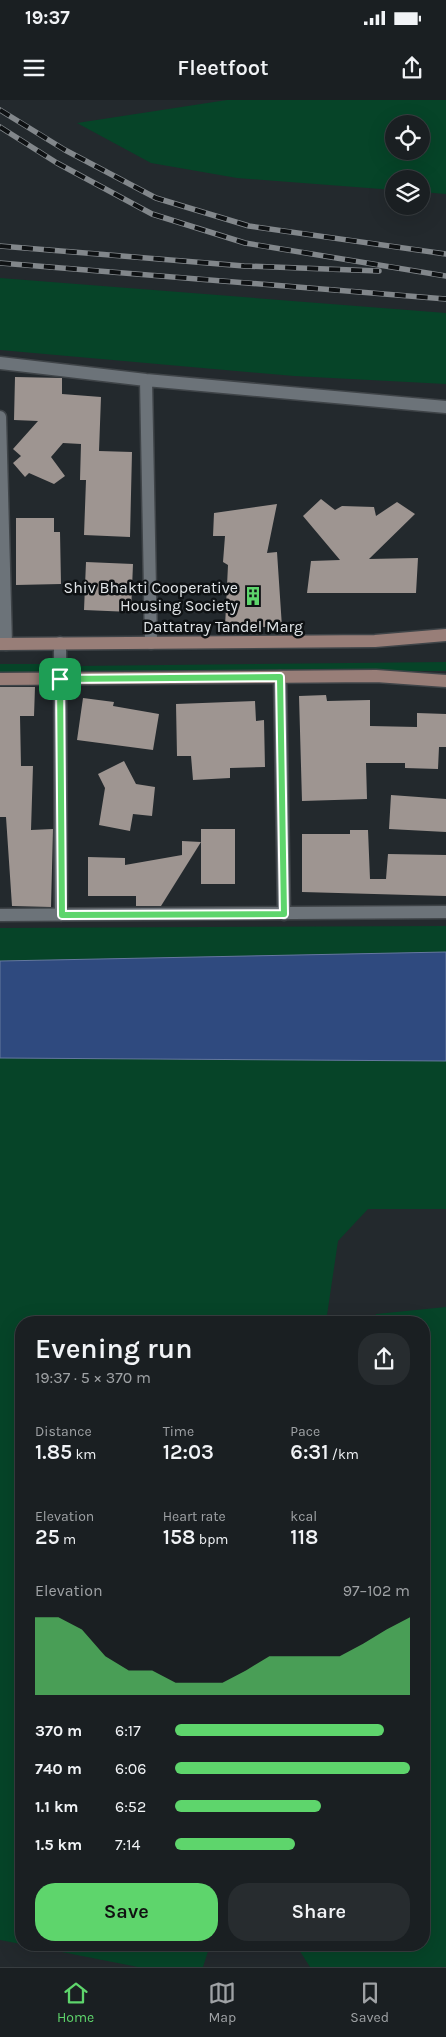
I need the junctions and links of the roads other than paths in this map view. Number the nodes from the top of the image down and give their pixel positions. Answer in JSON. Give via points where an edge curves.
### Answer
{"nodes":[{"id":1,"x":0,"y":363,"type":"edge"},
{"id":2,"x":146,"y":380,"type":"junction"},
{"id":3,"x":446,"y":407,"type":"edge"},
{"id":4,"x":0,"y":416,"type":"edge"},
{"id":5,"x":446,"y":634,"type":"edge"},
{"id":6,"x":60,"y":643,"type":"junction"},
{"id":7,"x":151,"y":643,"type":"junction"},
{"id":8,"x":3,"y":644,"type":"edge"},
{"id":9,"x":280,"y":677,"type":"junction"},
{"id":10,"x":0,"y":679,"type":"edge"},
{"id":11,"x":60,"y":679,"type":"junction"},
{"id":12,"x":446,"y":681,"type":"edge"},
{"id":13,"x":446,"y":912,"type":"edge"},
{"id":14,"x":284,"y":914,"type":"junction"},
{"id":15,"x":0,"y":915,"type":"edge"},
{"id":16,"x":62,"y":915,"type":"junction"}],
"edges":[{"from":1,"to":2,"type":"street"},
{"from":2,"to":3,"type":"street"},
{"from":2,"to":7,"type":"street"},
{"from":4,"to":8,"type":"street"},
{"from":5,"to":7,"type":"main road","name":"Dattatray Tandel Marg","via":[[375,641]]},
{"from":6,"to":7,"type":"main road","name":"Dattatray Tandel Marg"},
{"from":6,"to":8,"type":"main road","name":"Dattatray Tandel Marg"},
{"from":6,"to":11,"type":"street"},
{"from":9,"to":11,"type":"main road"},
{"from":9,"to":12,"type":"main road","via":[[376,676]]},
{"from":9,"to":14,"type":"street"},
{"from":10,"to":11,"type":"main road"},
{"from":11,"to":16,"type":"street"},
{"from":13,"to":14,"type":"street"},
{"from":14,"to":16,"type":"street"},
{"from":15,"to":16,"type":"street"}]}
